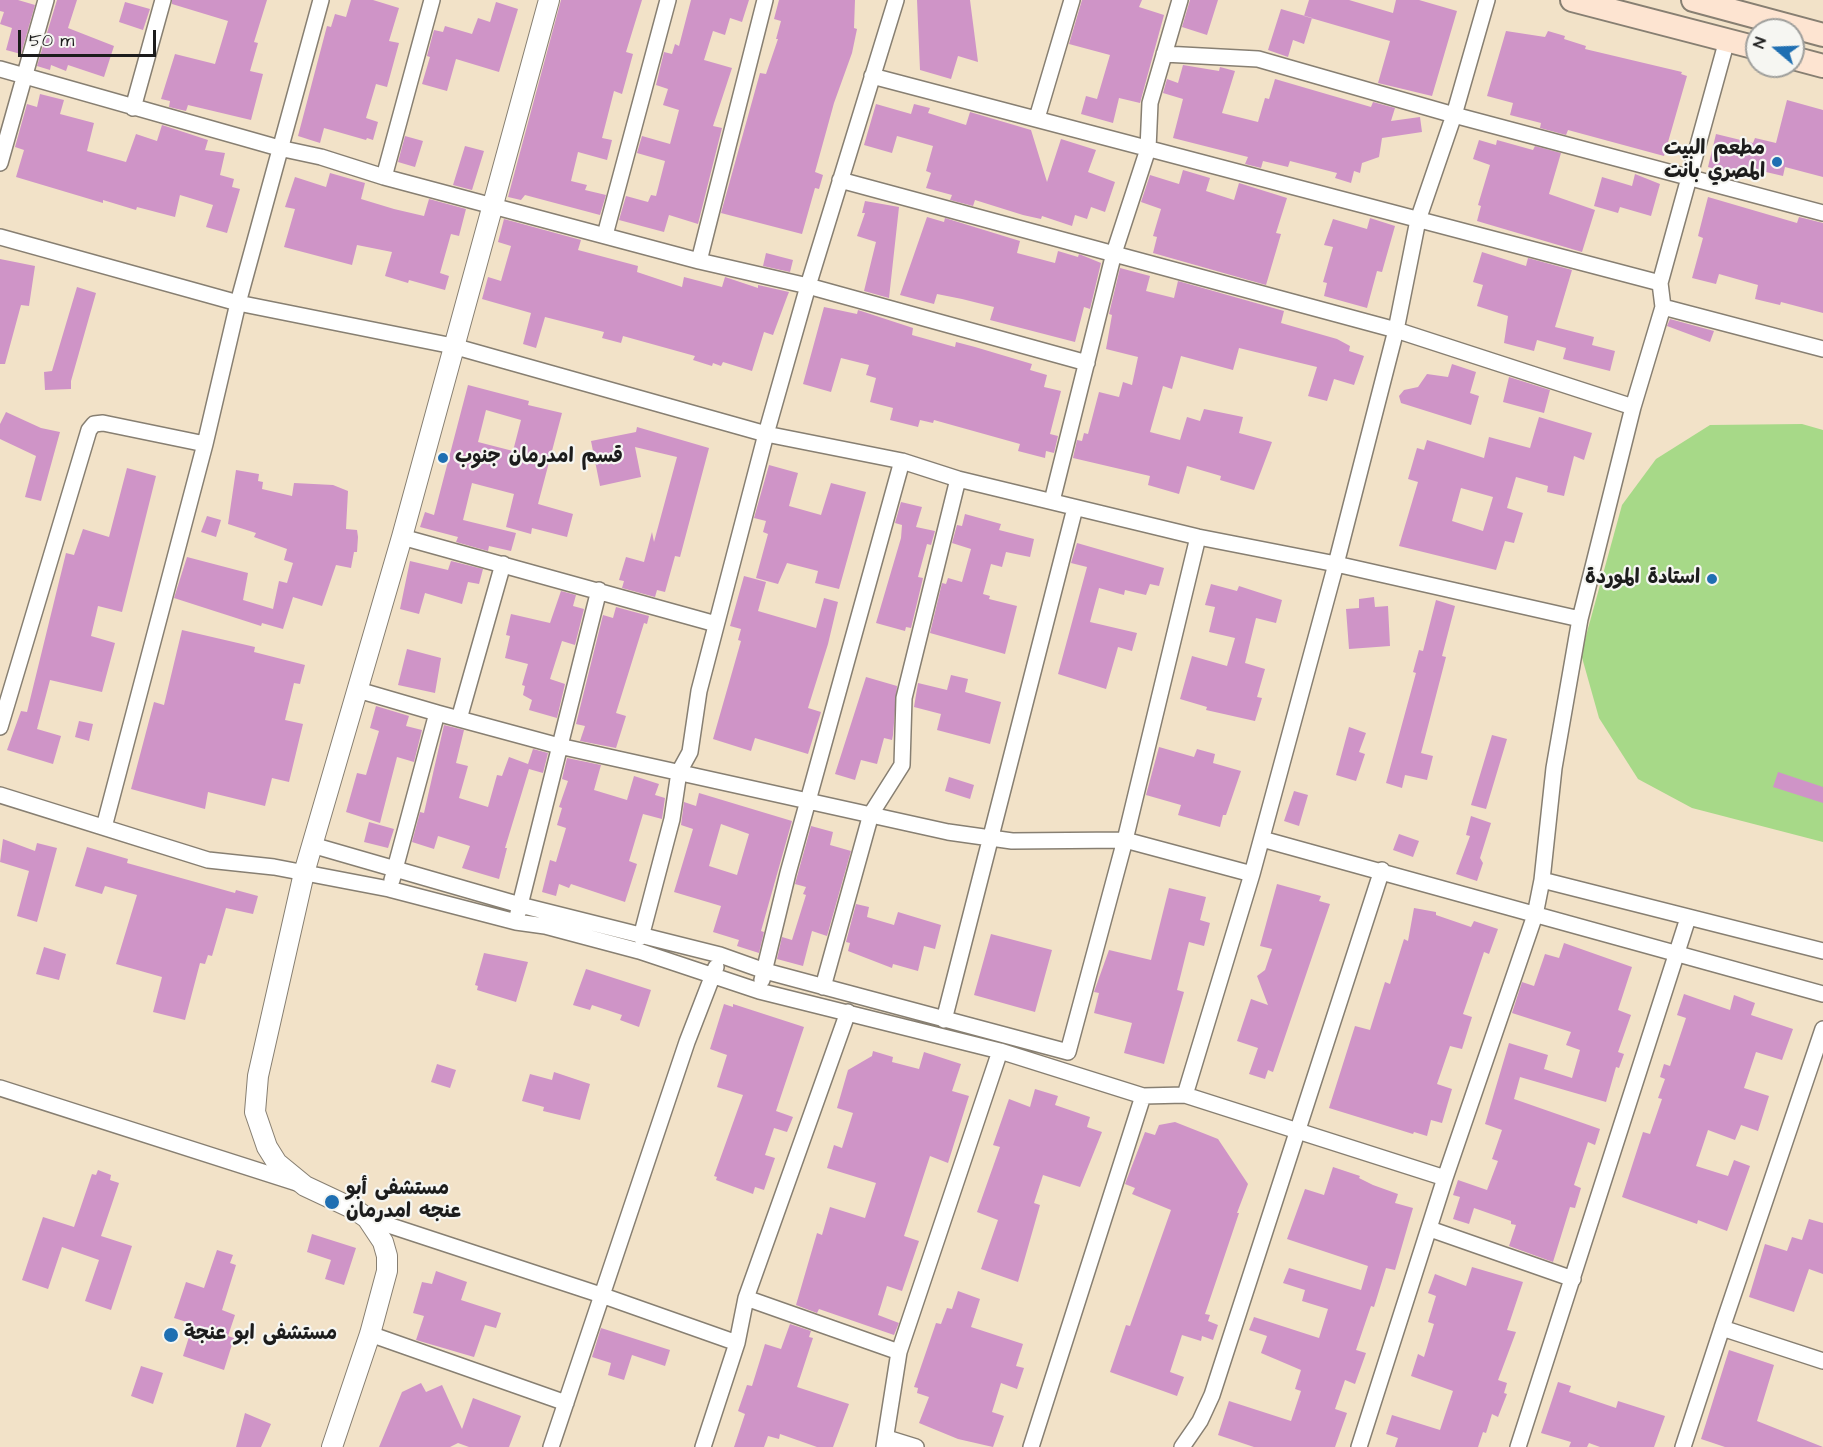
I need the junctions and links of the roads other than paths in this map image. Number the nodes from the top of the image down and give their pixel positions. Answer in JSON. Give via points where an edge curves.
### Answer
{"nodes":[{"id":1,"x":46,"y":0,"type":"edge"},
{"id":2,"x":163,"y":0,"type":"edge"},
{"id":3,"x":321,"y":0,"type":"edge"},
{"id":4,"x":432,"y":0,"type":"edge"},
{"id":5,"x":549,"y":0,"type":"edge"},
{"id":6,"x":668,"y":0,"type":"edge"},
{"id":7,"x":765,"y":0,"type":"edge"},
{"id":8,"x":896,"y":0,"type":"edge"},
{"id":9,"x":1072,"y":0,"type":"edge"},
{"id":10,"x":1180,"y":0,"type":"edge"},
{"id":11,"x":1486,"y":0,"type":"edge"},
{"id":12,"x":1572,"y":0,"type":"edge"},
{"id":13,"x":1694,"y":0,"type":"edge"},
{"id":14,"x":1732,"y":5,"type":"edge"},
{"id":15,"x":1644,"y":8,"type":"edge"},
{"id":16,"x":1823,"y":35,"type":"edge"},
{"id":17,"x":1727,"y":40,"type":"junction"},
{"id":18,"x":1745,"y":45,"type":"edge"},
{"id":19,"x":1164,"y":54,"type":"junction"},
{"id":20,"x":1805,"y":61,"type":"edge"},
{"id":21,"x":1823,"y":66,"type":"edge"},
{"id":22,"x":0,"y":69,"type":"edge"},
{"id":23,"x":23,"y":75,"type":"junction"},
{"id":24,"x":872,"y":76,"type":"junction"},
{"id":25,"x":134,"y":108,"type":"junction"},
{"id":26,"x":1454,"y":115,"type":"junction"},
{"id":27,"x":1037,"y":118,"type":"junction"},
{"id":28,"x":279,"y":148,"type":"junction"},
{"id":29,"x":1148,"y":149,"type":"junction"},
{"id":30,"x":0,"y":163,"type":"edge"},
{"id":31,"x":384,"y":177,"type":"junction"},
{"id":32,"x":1691,"y":178,"type":"junction"},
{"id":33,"x":840,"y":180,"type":"junction"},
{"id":34,"x":492,"y":204,"type":"junction"},
{"id":35,"x":1823,"y":213,"type":"edge"},
{"id":36,"x":1418,"y":220,"type":"junction"},
{"id":37,"x":605,"y":235,"type":"junction"},
{"id":38,"x":0,"y":237,"type":"edge"},
{"id":39,"x":1114,"y":253,"type":"junction"},
{"id":40,"x":699,"y":261,"type":"junction"},
{"id":41,"x":1660,"y":283,"type":"junction"},
{"id":42,"x":808,"y":286,"type":"junction"},
{"id":43,"x":238,"y":303,"type":"junction"},
{"id":44,"x":1663,"y":307,"type":"junction"},
{"id":45,"x":1396,"y":330,"type":"junction"},
{"id":46,"x":453,"y":346,"type":"junction"},
{"id":47,"x":1823,"y":349,"type":"edge"},
{"id":48,"x":1087,"y":363,"type":"junction"},
{"id":49,"x":1633,"y":407,"type":"junction"},
{"id":50,"x":766,"y":434,"type":"junction"},
{"id":51,"x":205,"y":444,"type":"junction"},
{"id":52,"x":902,"y":461,"type":"junction"},
{"id":53,"x":958,"y":479,"type":"junction"},
{"id":54,"x":1052,"y":501,"type":"junction"},
{"id":55,"x":1075,"y":508,"type":"junction"},
{"id":56,"x":402,"y":537,"type":"junction"},
{"id":57,"x":1198,"y":537,"type":"junction"},
{"id":58,"x":503,"y":564,"type":"junction"},
{"id":59,"x":1336,"y":564,"type":"junction"},
{"id":60,"x":599,"y":590,"type":"junction"},
{"id":61,"x":1580,"y":619,"type":"junction"},
{"id":62,"x":716,"y":624,"type":"junction"},
{"id":63,"x":358,"y":690,"type":"junction"},
{"id":64,"x":437,"y":713,"type":"junction"},
{"id":65,"x":459,"y":719,"type":"junction"},
{"id":66,"x":0,"y":728,"type":"edge"},
{"id":67,"x":559,"y":746,"type":"junction"},
{"id":68,"x":679,"y":772,"type":"junction"},
{"id":69,"x":0,"y":795,"type":"edge"},
{"id":70,"x":808,"y":802,"type":"junction"},
{"id":71,"x":871,"y":814,"type":"junction"},
{"id":72,"x":104,"y":827,"type":"junction"},
{"id":73,"x":989,"y":838,"type":"junction"},
{"id":74,"x":1262,"y":839,"type":"junction"},
{"id":75,"x":1125,"y":840,"type":"junction"},
{"id":76,"x":312,"y":845,"type":"junction"},
{"id":77,"x":395,"y":870,"type":"junction"},
{"id":78,"x":1382,"y":870,"type":"junction"},
{"id":79,"x":304,"y":873,"type":"junction"},
{"id":80,"x":1252,"y":874,"type":"junction"},
{"id":81,"x":1542,"y":880,"type":"junction"},
{"id":82,"x":389,"y":889,"type":"junction"},
{"id":83,"x":520,"y":905,"type":"junction"},
{"id":84,"x":1535,"y":915,"type":"junction"},
{"id":85,"x":1688,"y":918,"type":"junction"},
{"id":86,"x":516,"y":922,"type":"junction"},
{"id":87,"x":641,"y":937,"type":"junction"},
{"id":88,"x":1823,"y":951,"type":"edge"},
{"id":89,"x":720,"y":955,"type":"junction"},
{"id":90,"x":1677,"y":955,"type":"junction"},
{"id":91,"x":765,"y":971,"type":"junction"},
{"id":92,"x":714,"y":975,"type":"junction"},
{"id":93,"x":823,"y":987,"type":"junction"},
{"id":94,"x":759,"y":991,"type":"junction"},
{"id":95,"x":1823,"y":994,"type":"edge"},
{"id":96,"x":848,"y":1012,"type":"junction"},
{"id":97,"x":944,"y":1020,"type":"junction"},
{"id":98,"x":1823,"y":1029,"type":"edge"},
{"id":99,"x":1000,"y":1051,"type":"junction"},
{"id":100,"x":0,"y":1088,"type":"edge"},
{"id":101,"x":1185,"y":1095,"type":"junction"},
{"id":102,"x":1143,"y":1096,"type":"junction"},
{"id":103,"x":1298,"y":1131,"type":"junction"},
{"id":104,"x":1445,"y":1178,"type":"junction"},
{"id":105,"x":305,"y":1186,"type":"junction"},
{"id":106,"x":367,"y":1218,"type":"junction"},
{"id":107,"x":1430,"y":1229,"type":"junction"},
{"id":108,"x":1573,"y":1279,"type":"junction"},
{"id":109,"x":601,"y":1295,"type":"junction"},
{"id":110,"x":746,"y":1298,"type":"junction"},
{"id":111,"x":1722,"y":1328,"type":"junction"},
{"id":112,"x":370,"y":1334,"type":"junction"},
{"id":113,"x":737,"y":1343,"type":"junction"},
{"id":114,"x":898,"y":1352,"type":"junction"},
{"id":115,"x":1823,"y":1361,"type":"edge"},
{"id":116,"x":566,"y":1403,"type":"junction"},
{"id":117,"x":885,"y":1443,"type":"edge"},
{"id":118,"x":332,"y":1447,"type":"edge"},
{"id":119,"x":551,"y":1447,"type":"edge"},
{"id":120,"x":703,"y":1447,"type":"edge"},
{"id":121,"x":916,"y":1447,"type":"edge"},
{"id":122,"x":1031,"y":1447,"type":"edge"},
{"id":123,"x":1182,"y":1447,"type":"edge"},
{"id":124,"x":1359,"y":1447,"type":"edge"},
{"id":125,"x":1518,"y":1447,"type":"edge"},
{"id":126,"x":1683,"y":1447,"type":"edge"}],
"edges":[{"from":1,"to":23,"type":"street"},
{"from":2,"to":25,"type":"street"},
{"from":3,"to":28,"type":"street"},
{"from":4,"to":31,"type":"street"},
{"from":5,"to":34,"type":"street"},
{"from":6,"to":37,"type":"street"},
{"from":7,"to":40,"type":"street"},
{"from":8,"to":24,"type":"street"},
{"from":9,"to":27,"type":"street"},
{"from":10,"to":19,"type":"street"},
{"from":11,"to":26,"type":"street"},
{"from":12,"to":15,"type":"main road"},
{"from":13,"to":14,"type":"main road"},
{"from":14,"to":16,"type":"main road"},
{"from":15,"to":17,"type":"main road"},
{"from":17,"to":18,"type":"main road"},
{"from":17,"to":32,"type":"street"},
{"from":19,"to":26,"type":"street","via":[[1258,59]]},
{"from":19,"to":29,"type":"street","via":[[1150,103]]},
{"from":20,"to":21,"type":"main road"},
{"from":22,"to":23,"type":"street"},
{"from":23,"to":25,"type":"street"},
{"from":23,"to":30,"type":"street"},
{"from":24,"to":27,"type":"street"},
{"from":24,"to":33,"type":"street"},
{"from":25,"to":28,"type":"street"},
{"from":26,"to":32,"type":"street"},
{"from":26,"to":36,"type":"street"},
{"from":27,"to":29,"type":"street"},
{"from":28,"to":31,"type":"street"},
{"from":28,"to":43,"type":"street"},
{"from":29,"to":36,"type":"street"},
{"from":29,"to":39,"type":"street"},
{"from":31,"to":34,"type":"street"},
{"from":32,"to":35,"type":"street"},
{"from":32,"to":41,"type":"street"},
{"from":33,"to":39,"type":"street"},
{"from":33,"to":42,"type":"street"},
{"from":34,"to":37,"type":"street"},
{"from":34,"to":46,"type":"street"},
{"from":36,"to":41,"type":"street"},
{"from":36,"to":45,"type":"street"},
{"from":37,"to":40,"type":"street"},
{"from":38,"to":43,"type":"street"},
{"from":39,"to":45,"type":"street"},
{"from":39,"to":48,"type":"street"},
{"from":40,"to":42,"type":"street"},
{"from":41,"to":44,"type":"street"},
{"from":42,"to":48,"type":"street"},
{"from":42,"to":50,"type":"street"},
{"from":43,"to":46,"type":"street"},
{"from":43,"to":51,"type":"street"},
{"from":44,"to":47,"type":"street"},
{"from":44,"to":49,"type":"street"},
{"from":45,"to":49,"type":"street"},
{"from":45,"to":59,"type":"street"},
{"from":46,"to":50,"type":"street"},
{"from":46,"to":56,"type":"street"},
{"from":48,"to":54,"type":"street"},
{"from":49,"to":61,"type":"street"},
{"from":50,"to":52,"type":"street"},
{"from":50,"to":62,"type":"street"},
{"from":51,"to":66,"type":"street","via":[[103,423],[89,429]]},
{"from":51,"to":72,"type":"street"},
{"from":52,"to":53,"type":"street"},
{"from":52,"to":70,"type":"street"},
{"from":53,"to":54,"type":"street"},
{"from":53,"to":71,"type":"street","via":[[904,698],[902,765]]},
{"from":54,"to":55,"type":"street"},
{"from":55,"to":57,"type":"street"},
{"from":55,"to":73,"type":"street"},
{"from":56,"to":58,"type":"street"},
{"from":56,"to":63,"type":"street"},
{"from":57,"to":59,"type":"street"},
{"from":57,"to":75,"type":"street"},
{"from":58,"to":60,"type":"street"},
{"from":58,"to":65,"type":"street"},
{"from":59,"to":61,"type":"street"},
{"from":59,"to":74,"type":"street"},
{"from":60,"to":62,"type":"street"},
{"from":60,"to":67,"type":"street"},
{"from":61,"to":81,"type":"street","via":[[1554,768]]},
{"from":62,"to":68,"type":"street","via":[[699,692],[690,752]]},
{"from":63,"to":64,"type":"street"},
{"from":63,"to":76,"type":"street"},
{"from":64,"to":65,"type":"street"},
{"from":64,"to":77,"type":"street"},
{"from":65,"to":67,"type":"street"},
{"from":67,"to":68,"type":"street"},
{"from":67,"to":83,"type":"street"},
{"from":68,"to":70,"type":"street"},
{"from":68,"to":87,"type":"street","via":[[672,819]]},
{"from":69,"to":72,"type":"street"},
{"from":70,"to":71,"type":"street"},
{"from":70,"to":91,"type":"street"},
{"from":71,"to":73,"type":"street"},
{"from":71,"to":93,"type":"street"},
{"from":72,"to":79,"type":"street","via":[[208,860]]},
{"from":73,"to":75,"type":"street"},
{"from":73,"to":97,"type":"street"},
{"from":74,"to":78,"type":"street"},
{"from":74,"to":80,"type":"street"},
{"from":75,"to":80,"type":"street"},
{"from":75,"to":97,"type":"street","via":[[1069,1050]]},
{"from":76,"to":77,"type":"street"},
{"from":76,"to":79,"type":"street"},
{"from":77,"to":82,"type":"street"},
{"from":77,"to":83,"type":"street"},
{"from":78,"to":84,"type":"street"},
{"from":78,"to":103,"type":"street"},
{"from":79,"to":82,"type":"street"},
{"from":79,"to":105,"type":"street","via":[[255,1103],[267,1147],[290,1175]]},
{"from":80,"to":101,"type":"street"},
{"from":81,"to":84,"type":"street"},
{"from":81,"to":85,"type":"street"},
{"from":82,"to":86,"type":"street"},
{"from":83,"to":86,"type":"street"},
{"from":83,"to":87,"type":"street"},
{"from":84,"to":90,"type":"street"},
{"from":84,"to":104,"type":"street"},
{"from":85,"to":88,"type":"street"},
{"from":85,"to":90,"type":"street"},
{"from":86,"to":92,"type":"street","via":[[555,929]]},
{"from":87,"to":89,"type":"street"},
{"from":89,"to":91,"type":"street"},
{"from":89,"to":92,"type":"street"},
{"from":90,"to":95,"type":"street"},
{"from":90,"to":108,"type":"street"},
{"from":91,"to":93,"type":"street"},
{"from":91,"to":94,"type":"street"},
{"from":92,"to":94,"type":"street"},
{"from":92,"to":109,"type":"street","via":[[687,1042]]},
{"from":93,"to":97,"type":"street"},
{"from":94,"to":96,"type":"street"},
{"from":96,"to":99,"type":"street"},
{"from":96,"to":110,"type":"street"},
{"from":98,"to":111,"type":"street"},
{"from":99,"to":102,"type":"street"},
{"from":99,"to":114,"type":"street"},
{"from":100,"to":105,"type":"street"},
{"from":101,"to":102,"type":"street"},
{"from":101,"to":103,"type":"street"},
{"from":102,"to":122,"type":"street"},
{"from":103,"to":104,"type":"street"},
{"from":103,"to":123,"type":"street","via":[[1212,1395]]},
{"from":104,"to":107,"type":"street"},
{"from":105,"to":106,"type":"street"},
{"from":106,"to":109,"type":"street"},
{"from":106,"to":112,"type":"street","via":[[387,1256],[387,1272]]},
{"from":107,"to":108,"type":"street"},
{"from":107,"to":124,"type":"street"},
{"from":108,"to":125,"type":"street"},
{"from":109,"to":113,"type":"street"},
{"from":109,"to":116,"type":"street"},
{"from":110,"to":113,"type":"street"},
{"from":110,"to":114,"type":"street"},
{"from":111,"to":115,"type":"street"},
{"from":111,"to":126,"type":"street"},
{"from":112,"to":116,"type":"street"},
{"from":112,"to":118,"type":"street"},
{"from":113,"to":120,"type":"street"},
{"from":114,"to":117,"type":"street"},
{"from":116,"to":119,"type":"street"},
{"from":117,"to":121,"type":"street"}]}
